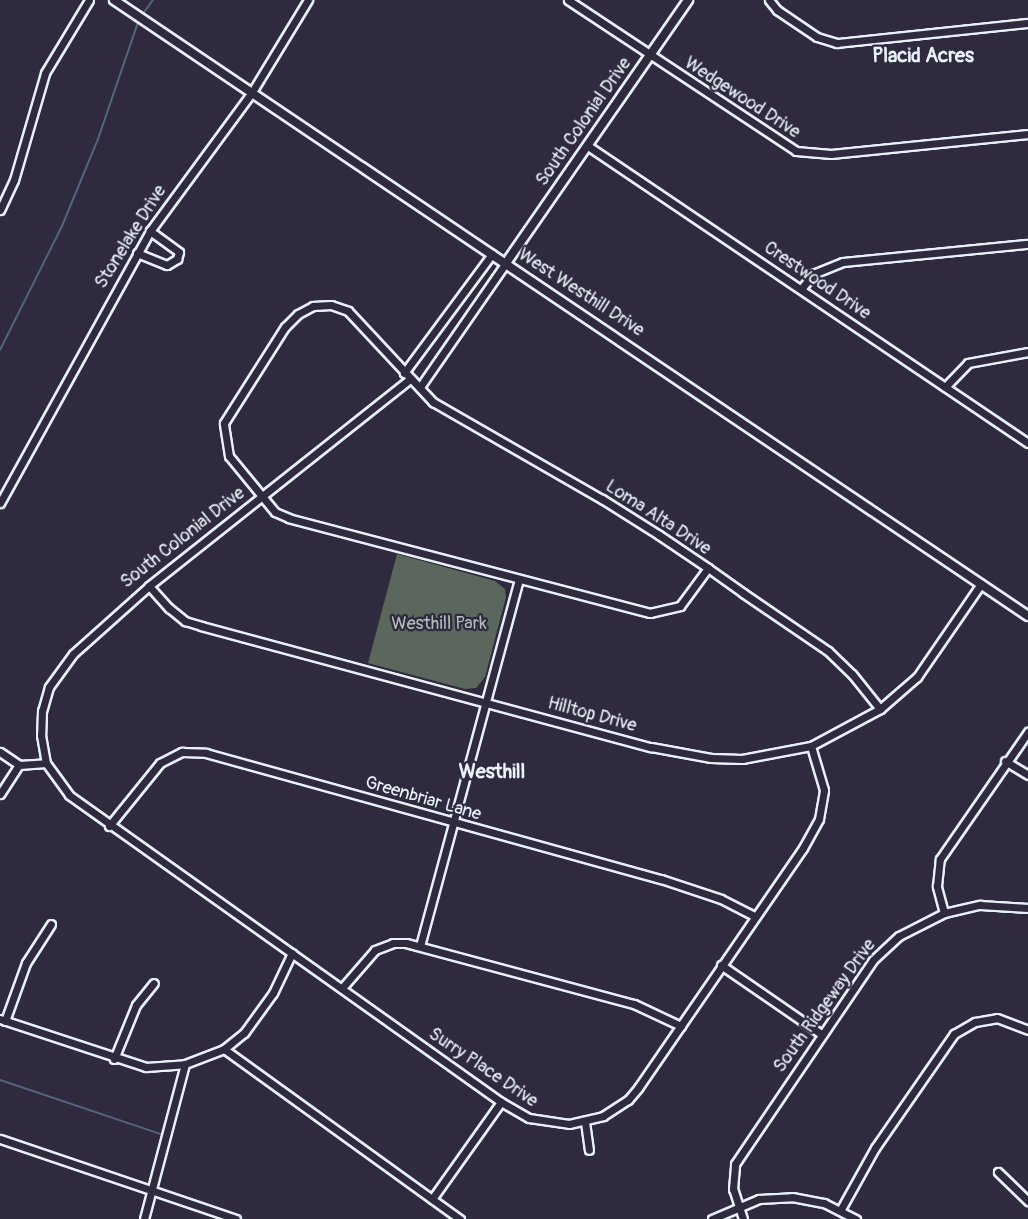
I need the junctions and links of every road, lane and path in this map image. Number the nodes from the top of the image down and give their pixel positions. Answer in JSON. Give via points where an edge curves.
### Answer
{"nodes":[{"id":1,"x":89,"y":0,"type":"edge"},
{"id":2,"x":114,"y":0,"type":"edge"},
{"id":3,"x":308,"y":0,"type":"edge"},
{"id":4,"x":568,"y":0,"type":"edge"},
{"id":5,"x":688,"y":0,"type":"edge"},
{"id":6,"x":770,"y":0,"type":"edge"},
{"id":7,"x":1028,"y":23,"type":"edge"},
{"id":8,"x":650,"y":57,"type":"junction"},
{"id":9,"x":252,"y":92,"type":"junction"},
{"id":10,"x":1028,"y":134,"type":"edge"},
{"id":11,"x":588,"y":146,"type":"junction"},
{"id":12,"x":0,"y":210,"type":"edge"},
{"id":13,"x":150,"y":231,"type":"junction"},
{"id":14,"x":1028,"y":244,"type":"edge"},
{"id":15,"x":137,"y":253,"type":"junction"},
{"id":16,"x":492,"y":254,"type":"junction"},
{"id":17,"x":506,"y":263,"type":"junction"},
{"id":18,"x":802,"y":288,"type":"junction"},
{"id":19,"x":1028,"y":352,"type":"edge"},
{"id":20,"x":407,"y":376,"type":"junction"},
{"id":21,"x":420,"y":387,"type":"junction"},
{"id":22,"x":945,"y":387,"type":"junction"},
{"id":23,"x":1028,"y":443,"type":"edge"},
{"id":24,"x":263,"y":497,"type":"junction"},
{"id":25,"x":0,"y":503,"type":"edge"},
{"id":26,"x":708,"y":568,"type":"junction"},
{"id":27,"x":519,"y":579,"type":"junction"},
{"id":28,"x":981,"y":584,"type":"junction"},
{"id":29,"x":150,"y":586,"type":"junction"},
{"id":30,"x":1028,"y":616,"type":"edge"},
{"id":31,"x":485,"y":701,"type":"junction"},
{"id":32,"x":880,"y":709,"type":"junction"},
{"id":33,"x":1028,"y":732,"type":"edge"},
{"id":34,"x":811,"y":746,"type":"junction"},
{"id":35,"x":0,"y":752,"type":"edge"},
{"id":36,"x":1005,"y":761,"type":"junction"},
{"id":37,"x":46,"y":763,"type":"junction"},
{"id":38,"x":19,"y":765,"type":"junction"},
{"id":39,"x":1028,"y":775,"type":"edge"},
{"id":40,"x":0,"y":794,"type":"edge"},
{"id":41,"x":454,"y":825,"type":"junction"},
{"id":42,"x":109,"y":826,"type":"junction"},
{"id":43,"x":1028,"y":908,"type":"edge"},
{"id":44,"x":944,"y":912,"type":"junction"},
{"id":45,"x":754,"y":916,"type":"junction"},
{"id":46,"x":51,"y":924,"type":"dead end"},
{"id":47,"x":420,"y":946,"type":"junction"},
{"id":48,"x":292,"y":953,"type":"junction"},
{"id":49,"x":721,"y":965,"type":"junction"},
{"id":50,"x":154,"y":983,"type":"dead end"},
{"id":51,"x":342,"y":988,"type":"junction"},
{"id":52,"x":2,"y":1020,"type":"edge"},
{"id":53,"x":681,"y":1026,"type":"junction"},
{"id":54,"x":1028,"y":1030,"type":"edge"},
{"id":55,"x":821,"y":1034,"type":"junction"},
{"id":56,"x":224,"y":1049,"type":"junction"},
{"id":57,"x":114,"y":1059,"type":"junction"},
{"id":58,"x":185,"y":1064,"type":"junction"},
{"id":59,"x":501,"y":1102,"type":"junction"},
{"id":60,"x":585,"y":1122,"type":"junction"},
{"id":61,"x":0,"y":1138,"type":"edge"},
{"id":62,"x":589,"y":1150,"type":"dead end"},
{"id":63,"x":998,"y":1172,"type":"dead end"},
{"id":64,"x":152,"y":1191,"type":"junction"},
{"id":65,"x":432,"y":1199,"type":"junction"},
{"id":66,"x":1028,"y":1201,"type":"edge"},
{"id":67,"x":738,"y":1206,"type":"junction"},
{"id":68,"x":841,"y":1209,"type":"junction"},
{"id":69,"x":144,"y":1219,"type":"edge"},
{"id":70,"x":236,"y":1219,"type":"edge"},
{"id":71,"x":460,"y":1219,"type":"edge"},
{"id":72,"x":712,"y":1219,"type":"edge"},
{"id":73,"x":743,"y":1219,"type":"edge"},
{"id":74,"x":856,"y":1219,"type":"edge"}],
"edges":[{"from":1,"to":12,"type":"street","via":[[45,73],[14,180]]},
{"from":2,"to":9,"type":"street","name":"West Westhill Drive"},
{"from":3,"to":9,"type":"street","name":"Stonelake Drive"},
{"from":4,"to":8,"type":"street","name":"Wedgewood Drive"},
{"from":5,"to":8,"type":"street","name":"South Colonial Drive"},
{"from":6,"to":7,"type":"street","via":[[777,10],[817,37],[837,43]]},
{"from":8,"to":10,"type":"street","name":"Wedgewood Drive","via":[[780,143],[807,154]]},
{"from":8,"to":11,"type":"street","name":"South Colonial Drive"},
{"from":9,"to":13,"type":"street","name":"Stonelake Drive"},
{"from":9,"to":16,"type":"street","name":"West Westhill Drive"},
{"from":11,"to":17,"type":"street","name":"South Colonial Drive"},
{"from":11,"to":18,"type":"street","name":"Crestwood Drive"},
{"from":13,"to":15,"type":"street","name":"Stonelake Drive"},
{"from":13,"to":15,"type":"street","via":[[179,252],[177,259],[166,265]]},
{"from":14,"to":18,"type":"street","via":[[843,262],[813,274]]},
{"from":15,"to":25,"type":"street","name":"Stonelake Drive"},
{"from":16,"to":17,"type":"street","name":"West Westhill Drive"},
{"from":16,"to":20,"type":"street","name":"South Colonial Drive"},
{"from":17,"to":21,"type":"street"},
{"from":17,"to":28,"type":"street","name":"West Westhill Drive"},
{"from":18,"to":22,"type":"street","name":"Crestwood Drive"},
{"from":19,"to":22,"type":"street","via":[[968,363]]},
{"from":20,"to":21,"type":"street","name":"Loma Alta Drive"},
{"from":20,"to":24,"type":"street","name":"South Colonial Drive"},
{"from":20,"to":24,"type":"street","name":"Loma Alta Drive","via":[[348,311],[330,305],[313,306],[298,314],[285,327],[224,423],[229,456]]},
{"from":21,"to":26,"type":"street","name":"Loma Alta Drive","via":[[433,402],[452,414],[602,499]]},
{"from":22,"to":23,"type":"street","name":"Crestwood Drive"},
{"from":24,"to":27,"type":"street","name":"Loma Alta Drive","via":[[276,512],[289,518]]},
{"from":24,"to":29,"type":"street","name":"South Colonial Drive"},
{"from":26,"to":27,"type":"street","name":"Loma Alta Drive","via":[[680,606],[651,613]]},
{"from":26,"to":32,"type":"street","name":"Loma Alta Drive","via":[[828,651]]},
{"from":27,"to":31,"type":"street"},
{"from":28,"to":30,"type":"street","name":"West Westhill Drive"},
{"from":28,"to":32,"type":"street","name":"Hilltop Drive","via":[[917,677]]},
{"from":29,"to":31,"type":"street","name":"Hilltop Drive","via":[[185,621]]},
{"from":29,"to":37,"type":"street","name":"South Colonial Drive","via":[[88,638],[49,687],[41,727]]},
{"from":31,"to":34,"type":"street","name":"Hilltop Drive","via":[[651,747],[711,758],[772,756]]},
{"from":31,"to":41,"type":"street"},
{"from":32,"to":34,"type":"street","name":"Hilltop Drive"},
{"from":33,"to":36,"type":"street"},
{"from":34,"to":45,"type":"street","name":"Surry Place Drive","via":[[824,790],[819,819]]},
{"from":35,"to":38,"type":"street"},
{"from":36,"to":39,"type":"street"},
{"from":36,"to":44,"type":"street","via":[[940,859],[937,886]]},
{"from":37,"to":38,"type":"street"},
{"from":37,"to":42,"type":"street","name":"Surry Place Drive","via":[[69,795]]},
{"from":38,"to":40,"type":"street"},
{"from":41,"to":42,"type":"street","name":"Greenbriar Lane","via":[[194,751],[160,763]]},
{"from":41,"to":45,"type":"street","name":"Greenbriar Lane","via":[[661,879],[721,899]]},
{"from":41,"to":47,"type":"street"},
{"from":42,"to":48,"type":"street","name":"Surry Place Drive"},
{"from":43,"to":44,"type":"street","name":"South Ridgeway Drive","via":[[980,905]]},
{"from":44,"to":55,"type":"street","name":"South Ridgeway Drive","via":[[911,927],[886,946]]},
{"from":45,"to":49,"type":"street","name":"Surry Place Drive"},
{"from":46,"to":52,"type":"street","via":[[26,963]]},
{"from":47,"to":51,"type":"street","via":[[393,943],[375,950]]},
{"from":47,"to":53,"type":"street","via":[[634,1004]]},
{"from":48,"to":51,"type":"street","name":"Surry Place Drive"},
{"from":48,"to":56,"type":"street","via":[[262,1011]]},
{"from":49,"to":53,"type":"street","name":"Surry Place Drive"},
{"from":49,"to":55,"type":"street"},
{"from":50,"to":57,"type":"street","via":[[128,1020]]},
{"from":51,"to":59,"type":"street","name":"Surry Place Drive"},
{"from":52,"to":57,"type":"street"},
{"from":53,"to":60,"type":"street","name":"Surry Place Drive","via":[[628,1100]]},
{"from":54,"to":68,"type":"street","via":[[997,1018],[975,1022],[954,1034],[875,1148]]},
{"from":55,"to":67,"type":"street","name":"South Ridgeway Drive","via":[[735,1164],[733,1189]]},
{"from":56,"to":58,"type":"street"},
{"from":56,"to":65,"type":"street"},
{"from":57,"to":58,"type":"street","via":[[146,1067]]},
{"from":58,"to":64,"type":"street"},
{"from":59,"to":60,"type":"street","name":"Surry Place Drive","via":[[549,1124]]},
{"from":59,"to":65,"type":"street"},
{"from":60,"to":62,"type":"street"},
{"from":61,"to":64,"type":"street"},
{"from":63,"to":66,"type":"street"},
{"from":64,"to":69,"type":"street"},
{"from":64,"to":70,"type":"street"},
{"from":65,"to":71,"type":"street"},
{"from":67,"to":68,"type":"street","via":[[759,1199],[792,1197]]},
{"from":67,"to":72,"type":"street"},
{"from":67,"to":73,"type":"street","name":"South Ridgeway Drive"},
{"from":68,"to":74,"type":"street"}]}
